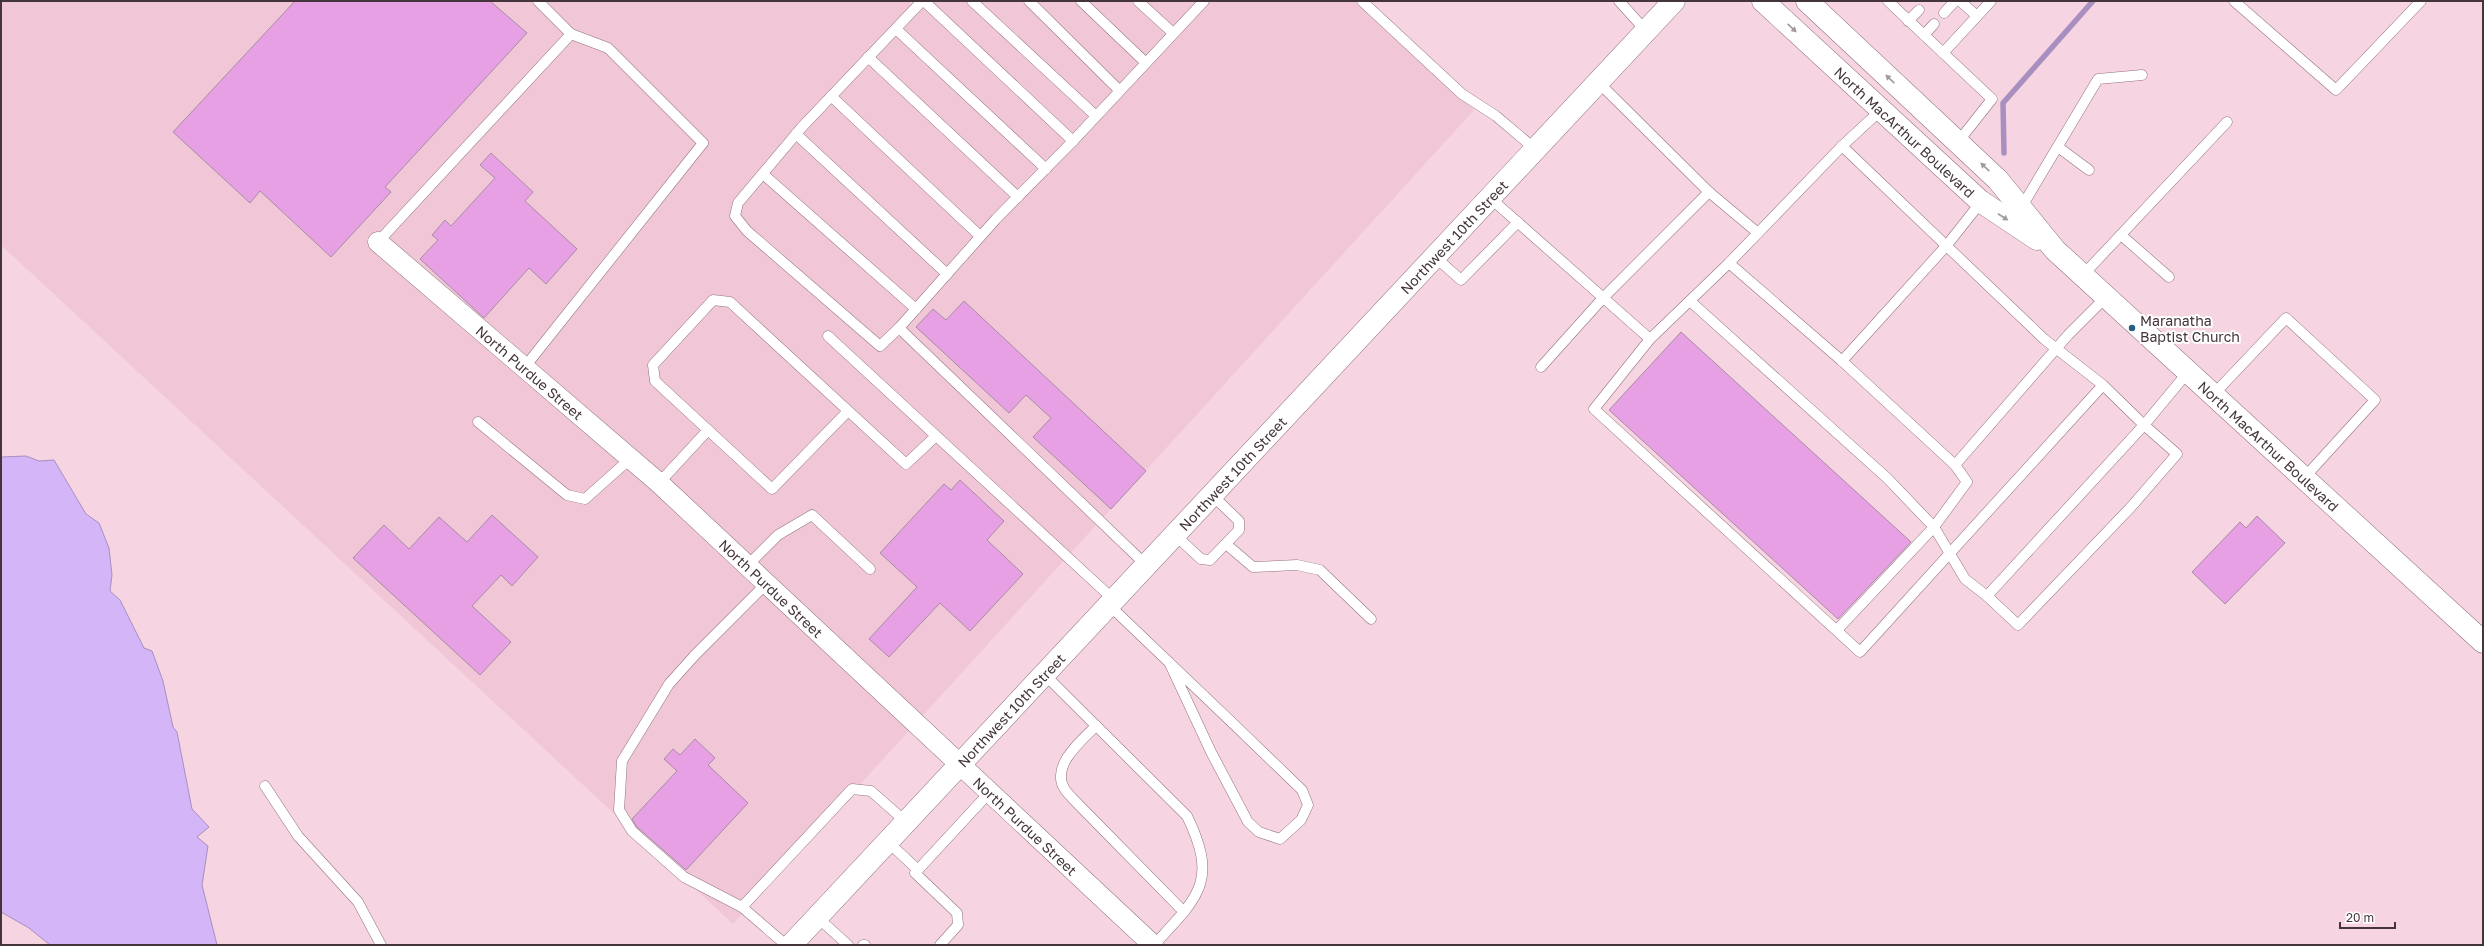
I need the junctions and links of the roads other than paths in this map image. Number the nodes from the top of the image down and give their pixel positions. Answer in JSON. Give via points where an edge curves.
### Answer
{"nodes":[{"id":1,"x":538,"y":1,"type":"edge"},
{"id":2,"x":924,"y":1,"type":"edge"},
{"id":3,"x":972,"y":1,"type":"edge"},
{"id":4,"x":1029,"y":1,"type":"edge"},
{"id":5,"x":1081,"y":1,"type":"edge"},
{"id":6,"x":1138,"y":1,"type":"edge"},
{"id":7,"x":1362,"y":1,"type":"edge"},
{"id":8,"x":1618,"y":1,"type":"edge"},
{"id":9,"x":1674,"y":1,"type":"edge"},
{"id":10,"x":1763,"y":1,"type":"edge"},
{"id":11,"x":1807,"y":1,"type":"edge"},
{"id":12,"x":1888,"y":1,"type":"edge"},
{"id":13,"x":1955,"y":1,"type":"edge"},
{"id":14,"x":1960,"y":1,"type":"edge"},
{"id":15,"x":1991,"y":1,"type":"edge"},
{"id":16,"x":2234,"y":1,"type":"edge"},
{"id":17,"x":2421,"y":1,"type":"edge"},
{"id":18,"x":1197,"y":3,"type":"edge"},
{"id":19,"x":1899,"y":5,"type":"edge"},
{"id":20,"x":1918,"y":10,"type":"dead end"},
{"id":21,"x":1944,"y":13,"type":"dead end"},
{"id":22,"x":1977,"y":16,"type":"junction"},
{"id":23,"x":1908,"y":21,"type":"junction"},
{"id":24,"x":1934,"y":24,"type":"dead end"},
{"id":25,"x":896,"y":29,"type":"junction"},
{"id":26,"x":1646,"y":31,"type":"junction"},
{"id":27,"x":1174,"y":33,"type":"junction"},
{"id":28,"x":571,"y":34,"type":"junction"},
{"id":29,"x":1924,"y":35,"type":"junction"},
{"id":30,"x":1943,"y":53,"type":"junction"},
{"id":31,"x":868,"y":57,"type":"junction"},
{"id":32,"x":1145,"y":62,"type":"junction"},
{"id":33,"x":2142,"y":74,"type":"dead end"},
{"id":34,"x":1598,"y":82,"type":"junction"},
{"id":35,"x":1119,"y":90,"type":"junction"},
{"id":36,"x":831,"y":96,"type":"junction"},
{"id":37,"x":1880,"y":110,"type":"junction"},
{"id":38,"x":1096,"y":116,"type":"junction"},
{"id":39,"x":2227,"y":122,"type":"dead end"},
{"id":40,"x":796,"y":134,"type":"junction"},
{"id":41,"x":1073,"y":141,"type":"junction"},
{"id":42,"x":1958,"y":142,"type":"junction"},
{"id":43,"x":1842,"y":146,"type":"junction"},
{"id":44,"x":2058,"y":147,"type":"junction"},
{"id":45,"x":1535,"y":149,"type":"junction"},
{"id":46,"x":1046,"y":169,"type":"junction"},
{"id":47,"x":2089,"y":170,"type":"dead end"},
{"id":48,"x":763,"y":174,"type":"junction"},
{"id":49,"x":1709,"y":192,"type":"junction"},
{"id":50,"x":1018,"y":197,"type":"junction"},
{"id":51,"x":1489,"y":197,"type":"junction"},
{"id":52,"x":1981,"y":202,"type":"junction"},
{"id":53,"x":2021,"y":208,"type":"junction"},
{"id":54,"x":1518,"y":222,"type":"junction"},
{"id":55,"x":1758,"y":233,"type":"junction"},
{"id":56,"x":2121,"y":235,"type":"junction"},
{"id":57,"x":980,"y":236,"type":"junction"},
{"id":58,"x":378,"y":242,"type":"joint"},
{"id":59,"x":1947,"y":245,"type":"junction"},
{"id":60,"x":2055,"y":250,"type":"junction"},
{"id":61,"x":1434,"y":256,"type":"junction"},
{"id":62,"x":1729,"y":263,"type":"junction"},
{"id":63,"x":947,"y":274,"type":"junction"},
{"id":64,"x":2082,"y":275,"type":"junction"},
{"id":65,"x":2169,"y":278,"type":"dead end"},
{"id":66,"x":2106,"y":297,"type":"junction"},
{"id":67,"x":1603,"y":298,"type":"junction"},
{"id":68,"x":1690,"y":301,"type":"junction"},
{"id":69,"x":916,"y":309,"type":"junction"},
{"id":70,"x":899,"y":328,"type":"junction"},
{"id":71,"x":828,"y":336,"type":"dead end"},
{"id":72,"x":1650,"y":340,"type":"junction"},
{"id":73,"x":2057,"y":350,"type":"junction"},
{"id":74,"x":1842,"y":360,"type":"junction"},
{"id":75,"x":1541,"y":366,"type":"dead end"},
{"id":76,"x":524,"y":368,"type":"junction"},
{"id":77,"x":2188,"y":372,"type":"junction"},
{"id":78,"x":2103,"y":386,"type":"junction"},
{"id":79,"x":2213,"y":395,"type":"junction"},
{"id":80,"x":848,"y":411,"type":"junction"},
{"id":81,"x":478,"y":422,"type":"dead end"},
{"id":82,"x":2144,"y":425,"type":"junction"},
{"id":83,"x":708,"y":430,"type":"junction"},
{"id":84,"x":936,"y":436,"type":"junction"},
{"id":85,"x":631,"y":458,"type":"junction"},
{"id":86,"x":1955,"y":465,"type":"junction"},
{"id":87,"x":2304,"y":478,"type":"junction"},
{"id":88,"x":659,"y":483,"type":"junction"},
{"id":89,"x":1212,"y":495,"type":"junction"},
{"id":90,"x":1934,"y":527,"type":"junction"},
{"id":91,"x":1174,"y":534,"type":"junction"},
{"id":92,"x":1226,"y":544,"type":"junction"},
{"id":93,"x":1950,"y":552,"type":"junction"},
{"id":94,"x":748,"y":565,"type":"junction"},
{"id":95,"x":1146,"y":565,"type":"junction"},
{"id":96,"x":870,"y":569,"type":"dead end"},
{"id":97,"x":767,"y":583,"type":"junction"},
{"id":98,"x":1987,"y":596,"type":"junction"},
{"id":99,"x":1111,"y":602,"type":"junction"},
{"id":100,"x":1372,"y":619,"type":"dead end"},
{"id":101,"x":1837,"y":630,"type":"junction"},
{"id":102,"x":2483,"y":642,"type":"edge"},
{"id":103,"x":1169,"y":662,"type":"junction"},
{"id":104,"x":1044,"y":674,"type":"junction"},
{"id":105,"x":1096,"y":726,"type":"junction"},
{"id":106,"x":959,"y":765,"type":"junction"},
{"id":107,"x":265,"y":786,"type":"dead end"},
{"id":108,"x":989,"y":793,"type":"junction"},
{"id":109,"x":906,"y":822,"type":"junction"},
{"id":110,"x":888,"y":842,"type":"junction"},
{"id":111,"x":918,"y":869,"type":"junction"},
{"id":112,"x":742,"y":906,"type":"junction"},
{"id":113,"x":1184,"y":912,"type":"junction"},
{"id":114,"x":817,"y":917,"type":"junction"},
{"id":115,"x":381,"y":945,"type":"edge"},
{"id":116,"x":786,"y":945,"type":"edge"},
{"id":117,"x":790,"y":945,"type":"edge"},
{"id":118,"x":848,"y":945,"type":"edge"},
{"id":119,"x":940,"y":945,"type":"edge"},
{"id":120,"x":1153,"y":945,"type":"edge"}],
"edges":[{"from":1,"to":28,"type":"lane"},
{"from":2,"to":25,"type":"lane"},
{"from":2,"to":41,"type":"lane"},
{"from":3,"to":38,"type":"lane"},
{"from":4,"to":35,"type":"lane"},
{"from":5,"to":32,"type":"lane"},
{"from":6,"to":27,"type":"lane"},
{"from":7,"to":45,"type":"lane","via":[[1462,94],[1496,116]]},
{"from":8,"to":26,"type":"lane"},
{"from":9,"to":26,"type":"main road","name":"Northwest 10th Street"},
{"from":10,"to":37,"type":"main road","name":"North MacArthur Boulevard","one_way":true},
{"from":42,"to":11,"type":"main road","name":"North MacArthur Boulevard","one_way":true},
{"from":12,"to":19,"type":"lane"},
{"from":13,"to":21,"type":"lane"},
{"from":14,"to":22,"type":"lane"},
{"from":15,"to":22,"type":"lane"},
{"from":16,"to":17,"type":"lane","via":[[2336,90]]},
{"from":18,"to":27,"type":"lane"},
{"from":19,"to":23,"type":"lane"},
{"from":20,"to":23,"type":"lane"},
{"from":22,"to":30,"type":"lane"},
{"from":23,"to":29,"type":"lane"},
{"from":24,"to":29,"type":"lane"},
{"from":25,"to":31,"type":"lane"},
{"from":25,"to":46,"type":"lane"},
{"from":26,"to":34,"type":"main road","name":"Northwest 10th Street"},
{"from":27,"to":32,"type":"lane"},
{"from":28,"to":58,"type":"lane"},
{"from":28,"to":76,"type":"lane","via":[[608,48],[703,143]]},
{"from":29,"to":30,"type":"lane"},
{"from":30,"to":42,"type":"lane","via":[[1992,99]]},
{"from":31,"to":36,"type":"lane"},
{"from":31,"to":50,"type":"lane"},
{"from":32,"to":35,"type":"lane"},
{"from":33,"to":44,"type":"lane","via":[[2098,79]]},
{"from":34,"to":45,"type":"main road","name":"Northwest 10th Street"},
{"from":34,"to":49,"type":"lane"},
{"from":35,"to":38,"type":"lane"},
{"from":36,"to":40,"type":"lane"},
{"from":36,"to":57,"type":"lane"},
{"from":37,"to":43,"type":"lane"},
{"from":37,"to":52,"type":"main road","name":"North MacArthur Boulevard"},
{"from":38,"to":41,"type":"lane"},
{"from":39,"to":56,"type":"lane"},
{"from":40,"to":48,"type":"lane"},
{"from":40,"to":63,"type":"lane"},
{"from":41,"to":46,"type":"lane"},
{"from":53,"to":42,"type":"main road","name":"North MacArthur Boulevard","one_way":true,"via":[[1998,180]]},
{"from":43,"to":55,"type":"lane"},
{"from":43,"to":59,"type":"lane"},
{"from":44,"to":47,"type":"lane"},
{"from":44,"to":53,"type":"lane"},
{"from":45,"to":51,"type":"main road","name":"Northwest 10th Street"},
{"from":46,"to":50,"type":"lane"},
{"from":48,"to":69,"type":"lane"},
{"from":48,"to":70,"type":"lane","via":[[738,203],[735,216],[747,231],[880,346]]},
{"from":49,"to":55,"type":"lane"},
{"from":49,"to":67,"type":"lane"},
{"from":50,"to":57,"type":"lane"},
{"from":51,"to":54,"type":"lane"},
{"from":51,"to":61,"type":"main road","name":"Northwest 10th Street"},
{"from":52,"to":59,"type":"lane"},
{"from":52,"to":60,"type":"main road","name":"North MacArthur Boulevard","one_way":true},
{"from":53,"to":60,"type":"main road","name":"North MacArthur Boulevard"},
{"from":54,"to":61,"type":"lane","via":[[1462,280]]},
{"from":54,"to":67,"type":"lane"},
{"from":55,"to":62,"type":"lane"},
{"from":56,"to":64,"type":"lane"},
{"from":56,"to":65,"type":"lane"},
{"from":57,"to":63,"type":"lane"},
{"from":58,"to":76,"type":"street","name":"North Purdue Street"},
{"from":59,"to":73,"type":"lane"},
{"from":59,"to":74,"type":"lane"},
{"from":60,"to":64,"type":"main road","name":"North MacArthur Boulevard"},
{"from":61,"to":89,"type":"main road","name":"Northwest 10th Street"},
{"from":62,"to":68,"type":"lane"},
{"from":62,"to":74,"type":"lane"},
{"from":63,"to":69,"type":"lane"},
{"from":64,"to":66,"type":"main road","name":"North MacArthur Boulevard"},
{"from":66,"to":73,"type":"lane"},
{"from":66,"to":77,"type":"main road","name":"North MacArthur Boulevard"},
{"from":67,"to":72,"type":"lane"},
{"from":67,"to":75,"type":"lane"},
{"from":68,"to":72,"type":"lane"},
{"from":68,"to":90,"type":"lane","via":[[1887,478]]},
{"from":69,"to":70,"type":"lane"},
{"from":70,"to":95,"type":"lane"},
{"from":71,"to":84,"type":"lane"},
{"from":72,"to":101,"type":"lane","via":[[1594,409]]},
{"from":73,"to":78,"type":"lane"},
{"from":73,"to":86,"type":"lane"},
{"from":74,"to":86,"type":"lane"},
{"from":76,"to":85,"type":"street","name":"North Purdue Street"},
{"from":77,"to":79,"type":"main road","name":"North MacArthur Boulevard"},
{"from":77,"to":82,"type":"lane"},
{"from":78,"to":82,"type":"lane"},
{"from":78,"to":93,"type":"lane"},
{"from":79,"to":87,"type":"main road","name":"North MacArthur Boulevard"},
{"from":79,"to":87,"type":"lane","via":[[2286,318],[2375,400]]},
{"from":80,"to":83,"type":"lane","via":[[772,489]]},
{"from":80,"to":83,"type":"lane","via":[[730,302],[713,300],[653,365],[655,380]]},
{"from":80,"to":84,"type":"lane","via":[[906,464]]},
{"from":81,"to":85,"type":"lane","via":[[567,495],[585,499]]},
{"from":82,"to":98,"type":"lane"},
{"from":82,"to":98,"type":"lane","via":[[2177,454],[2131,507],[2018,625]]},
{"from":83,"to":88,"type":"lane"},
{"from":84,"to":99,"type":"lane"},
{"from":85,"to":88,"type":"street","name":"North Purdue Street"},
{"from":86,"to":90,"type":"lane","via":[[1967,482]]},
{"from":87,"to":102,"type":"main road","name":"North MacArthur Boulevard"},
{"from":88,"to":94,"type":"street","name":"North Purdue Street"},
{"from":89,"to":91,"type":"main road","name":"Northwest 10th Street"},
{"from":89,"to":92,"type":"lane","via":[[1239,521],[1239,530]]},
{"from":90,"to":93,"type":"lane"},
{"from":90,"to":101,"type":"lane"},
{"from":91,"to":92,"type":"lane","via":[[1201,559],[1210,560]]},
{"from":91,"to":95,"type":"main road","name":"Northwest 10th Street"},
{"from":92,"to":100,"type":"lane","via":[[1254,567],[1297,565],[1320,570]]},
{"from":93,"to":98,"type":"lane","via":[[1965,579]]},
{"from":93,"to":101,"type":"lane","via":[[1860,652]]},
{"from":94,"to":96,"type":"lane","via":[[778,535],[812,515]]},
{"from":94,"to":97,"type":"street","name":"North Purdue Street"},
{"from":95,"to":99,"type":"main road","name":"Northwest 10th Street"},
{"from":97,"to":106,"type":"street","name":"North Purdue Street"},
{"from":97,"to":112,"type":"lane","via":[[669,684],[622,761],[619,810],[632,831],[684,877]]},
{"from":99,"to":103,"type":"lane"},
{"from":99,"to":104,"type":"main road","name":"Northwest 10th Street"},
{"from":103,"to":103,"type":"lane","via":[[1302,790],[1308,805],[1301,820],[1280,839],[1268,837],[1248,822],[1211,752]]},
{"from":104,"to":105,"type":"lane"},
{"from":104,"to":106,"type":"main road","name":"Northwest 10th Street"},
{"from":105,"to":113,"type":"lane","via":[[1187,816],[1203,860],[1203,873],[1200,887]]},
{"from":105,"to":113,"type":"lane","via":[[1063,764],[1061,778],[1064,787],[1081,808]]},
{"from":106,"to":108,"type":"street","name":"North Purdue Street"},
{"from":106,"to":109,"type":"main road","name":"Northwest 10th Street"},
{"from":107,"to":115,"type":"lane","via":[[298,836],[358,902]]},
{"from":108,"to":111,"type":"lane"},
{"from":108,"to":120,"type":"street","name":"North Purdue Street"},
{"from":109,"to":110,"type":"main road","name":"Northwest 10th Street"},
{"from":109,"to":112,"type":"lane","via":[[871,791],[852,789]]},
{"from":110,"to":111,"type":"lane"},
{"from":110,"to":114,"type":"main road","name":"Northwest 10th Street"},
{"from":111,"to":119,"type":"lane","via":[[917,876],[957,913],[959,918],[958,925]]},
{"from":112,"to":116,"type":"lane"},
{"from":113,"to":120,"type":"lane"},
{"from":114,"to":117,"type":"main road","name":"Northwest 10th Street"},
{"from":114,"to":118,"type":"lane"}]}
